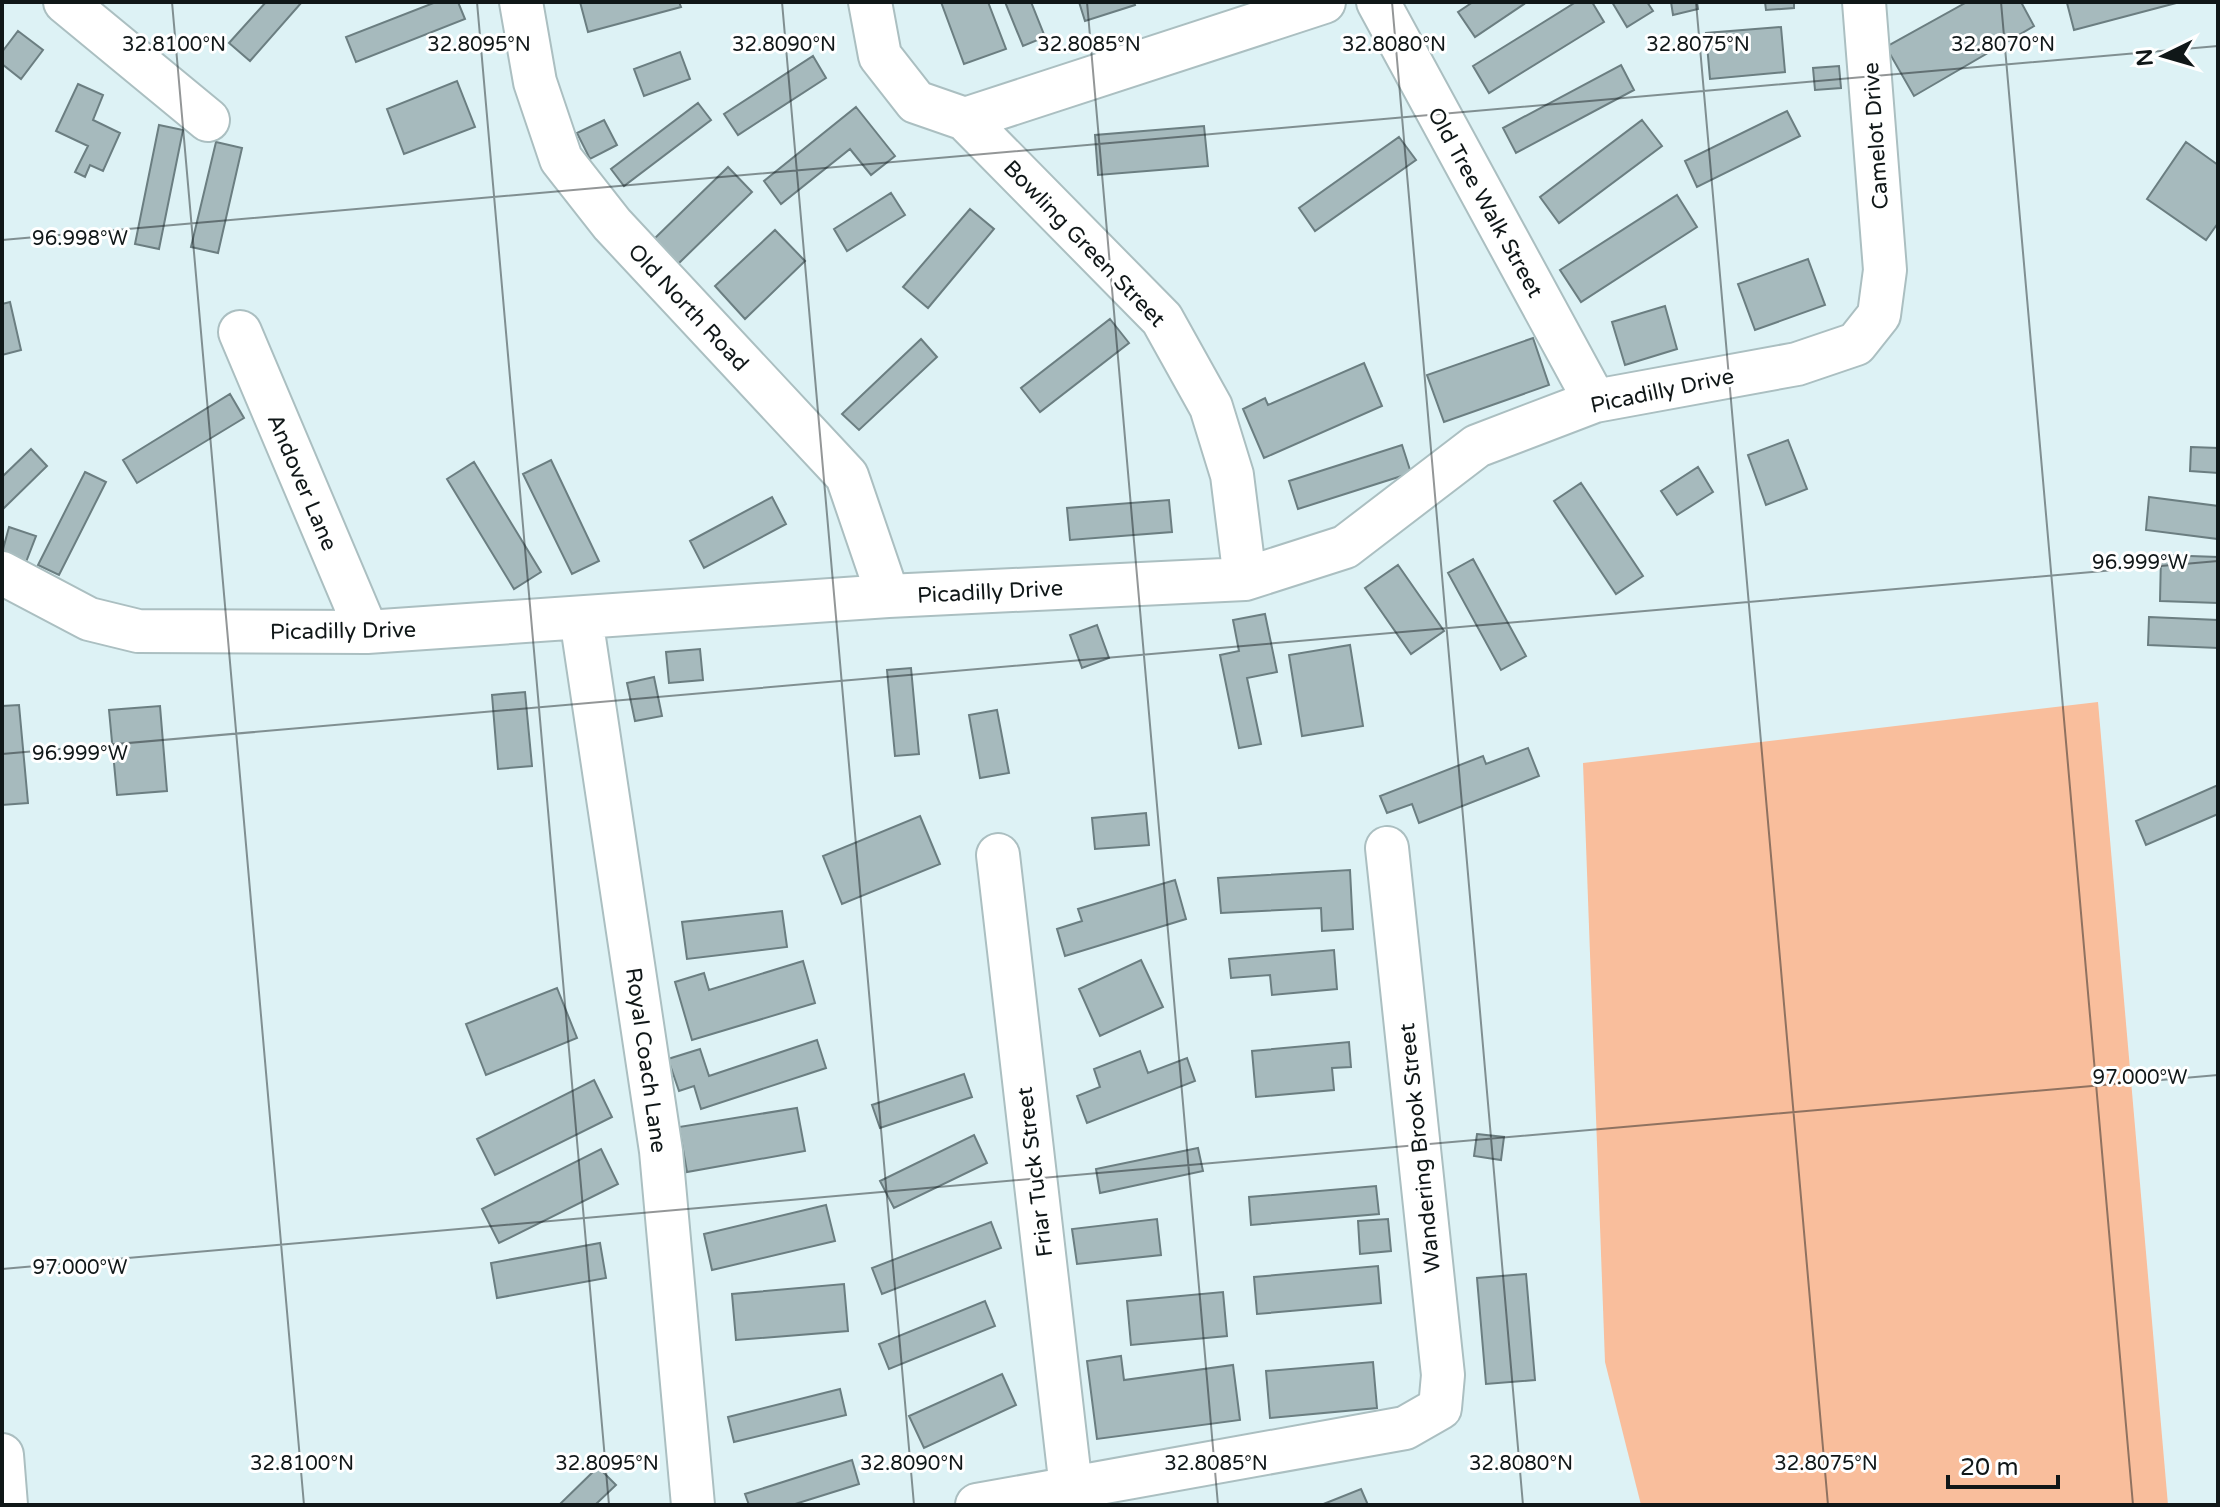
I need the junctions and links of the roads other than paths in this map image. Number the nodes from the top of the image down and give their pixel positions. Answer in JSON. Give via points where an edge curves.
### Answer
{"nodes":[{"id":1,"x":65,"y":2,"type":"edge"},
{"id":2,"x":521,"y":2,"type":"edge"},
{"id":3,"x":870,"y":2,"type":"edge"},
{"id":4,"x":1324,"y":2,"type":"edge"},
{"id":5,"x":1378,"y":2,"type":"edge"},
{"id":6,"x":1864,"y":2,"type":"edge"},
{"id":7,"x":965,"y":119,"type":"junction"},
{"id":8,"x":208,"y":120,"type":"dead end"},
{"id":9,"x":1885,"y":270,"type":"joint"},
{"id":10,"x":240,"y":332,"type":"dead end"},
{"id":11,"x":1595,"y":401,"type":"junction"},
{"id":12,"x":4,"y":578,"type":"edge"},
{"id":13,"x":1245,"y":579,"type":"junction"},
{"id":14,"x":888,"y":596,"type":"junction"},
{"id":15,"x":581,"y":618,"type":"junction"},
{"id":16,"x":367,"y":632,"type":"junction"},
{"id":17,"x":1387,"y":848,"type":"dead end"},
{"id":18,"x":998,"y":855,"type":"dead end"},
{"id":19,"x":2,"y":1455,"type":"edge"},
{"id":20,"x":1071,"y":1488,"type":"junction"},
{"id":21,"x":6,"y":1505,"type":"edge"},
{"id":22,"x":693,"y":1505,"type":"edge"},
{"id":23,"x":977,"y":1505,"type":"edge"}],
"edges":[{"from":1,"to":8,"type":"street"},
{"from":2,"to":14,"type":"street","name":"Old North Road","via":[[535,82],[561,159],[612,224],[847,476]]},
{"from":3,"to":7,"type":"street","name":"Bowling Green Street","via":[[880,56],[916,102]]},
{"from":4,"to":7,"type":"street"},
{"from":5,"to":11,"type":"street","name":"Old Tree Walk Street"},
{"from":6,"to":9,"type":"street","name":"Camelot Drive"},
{"from":7,"to":13,"type":"street","name":"Bowling Green Street","via":[[1162,319],[1211,407],[1232,475]]},
{"from":9,"to":11,"type":"street","name":"Picadilly Drive","via":[[1879,315],[1856,344],[1797,364]]},
{"from":10,"to":16,"type":"street","name":"Andover Lane"},
{"from":11,"to":13,"type":"street","name":"Picadilly Drive","via":[[1477,446],[1345,547]]},
{"from":12,"to":16,"type":"street","name":"Picadilly Drive","via":[[89,619],[138,631]]},
{"from":13,"to":14,"type":"street","name":"Picadilly Drive"},
{"from":14,"to":15,"type":"street","name":"Picadilly Drive"},
{"from":15,"to":16,"type":"street","name":"Picadilly Drive"},
{"from":15,"to":22,"type":"street","name":"Royal Coach Lane","via":[[661,1151]]},
{"from":17,"to":20,"type":"street","name":"Wandering Brook Street","via":[[1443,1375],[1440,1408],[1405,1428]]},
{"from":18,"to":20,"type":"street","name":"Friar Tuck Street"},
{"from":19,"to":21,"type":"street"},
{"from":20,"to":23,"type":"street"}]}
